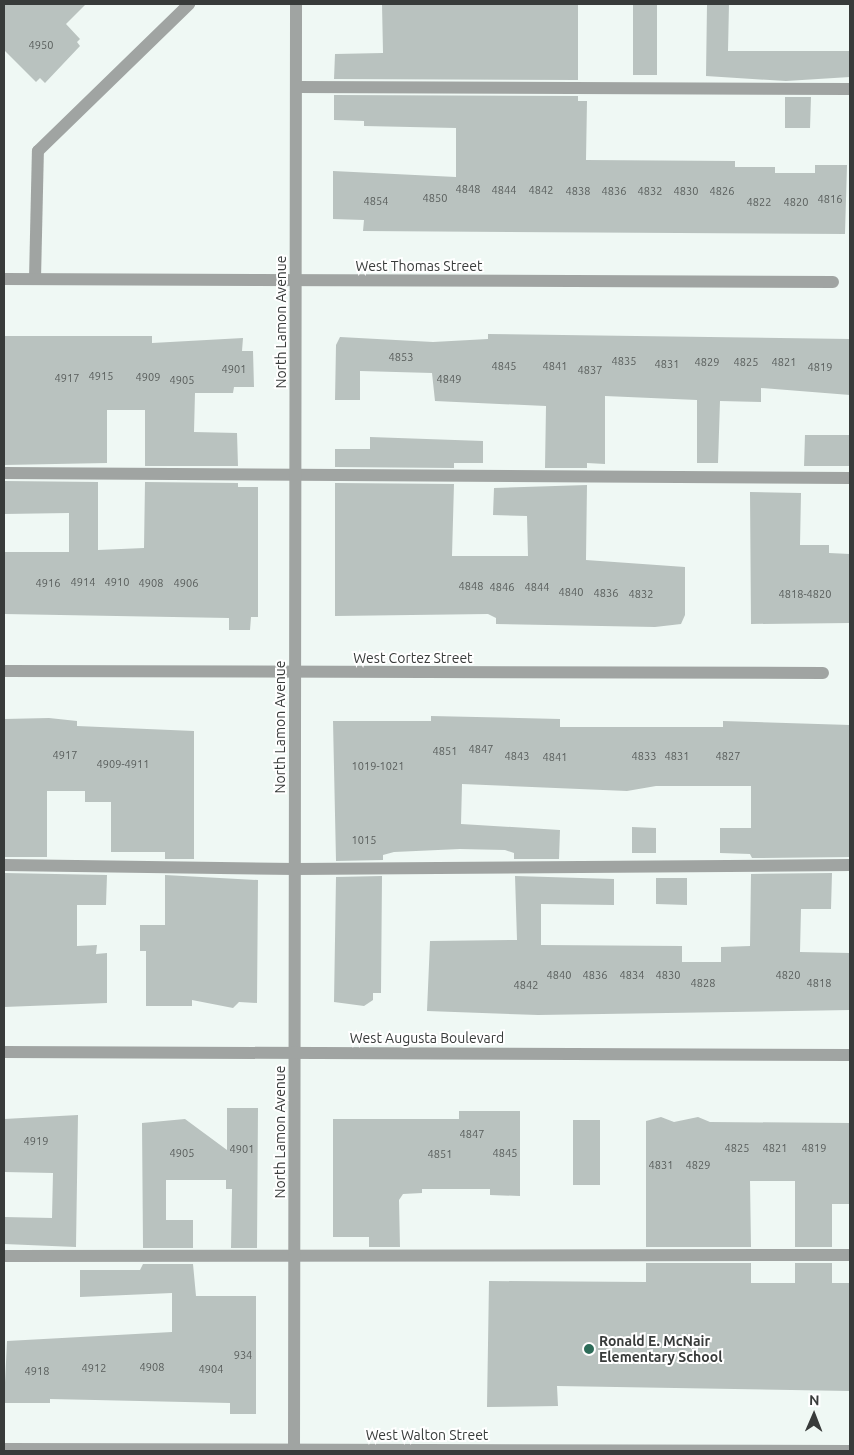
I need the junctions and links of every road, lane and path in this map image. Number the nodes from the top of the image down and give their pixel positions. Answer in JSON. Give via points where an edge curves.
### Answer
{"nodes":[{"id":1,"x":189,"y":4,"type":"edge"},
{"id":2,"x":296,"y":4,"type":"edge"},
{"id":3,"x":296,"y":86,"type":"junction"},
{"id":4,"x":850,"y":89,"type":"edge"},
{"id":5,"x":4,"y":279,"type":"edge"},
{"id":6,"x":36,"y":279,"type":"junction"},
{"id":7,"x":296,"y":280,"type":"junction"},
{"id":8,"x":833,"y":282,"type":"dead end"},
{"id":9,"x":4,"y":473,"type":"edge"},
{"id":10,"x":296,"y":475,"type":"junction"},
{"id":11,"x":850,"y":478,"type":"edge"},
{"id":12,"x":4,"y":671,"type":"edge"},
{"id":13,"x":295,"y":673,"type":"junction"},
{"id":14,"x":823,"y":673,"type":"dead end"},
{"id":15,"x":4,"y":865,"type":"edge"},
{"id":16,"x":850,"y":865,"type":"edge"},
{"id":17,"x":295,"y":869,"type":"junction"},
{"id":18,"x":4,"y":1052,"type":"edge"},
{"id":19,"x":295,"y":1053,"type":"junction"},
{"id":20,"x":850,"y":1055,"type":"edge"},
{"id":21,"x":850,"y":1255,"type":"edge"},
{"id":22,"x":4,"y":1256,"type":"edge"},
{"id":23,"x":295,"y":1257,"type":"junction"},
{"id":24,"x":4,"y":1450,"type":"edge"},
{"id":25,"x":294,"y":1451,"type":"edge"},
{"id":26,"x":850,"y":1451,"type":"edge"}],
"edges":[{"from":1,"to":6,"type":"street","via":[[38,151]]},
{"from":2,"to":3,"type":"street","name":"North Lamon Avenue"},
{"from":3,"to":4,"type":"street"},
{"from":3,"to":7,"type":"street","name":"North Lamon Avenue"},
{"from":5,"to":6,"type":"street","name":"West Thomas Street"},
{"from":6,"to":7,"type":"street","name":"West Thomas Street"},
{"from":7,"to":8,"type":"street","name":"West Thomas Street"},
{"from":7,"to":10,"type":"street","name":"North Lamon Avenue"},
{"from":9,"to":10,"type":"street"},
{"from":10,"to":11,"type":"street"},
{"from":10,"to":13,"type":"street","name":"North Lamon Avenue"},
{"from":12,"to":13,"type":"street","name":"West Cortez Street"},
{"from":13,"to":14,"type":"street","name":"West Cortez Street"},
{"from":13,"to":17,"type":"street","name":"North Lamon Avenue"},
{"from":15,"to":17,"type":"street"},
{"from":16,"to":17,"type":"street"},
{"from":17,"to":19,"type":"street","name":"North Lamon Avenue"},
{"from":18,"to":19,"type":"street","name":"West Augusta Boulevard"},
{"from":19,"to":20,"type":"street","name":"West Augusta Boulevard"},
{"from":19,"to":23,"type":"street","name":"North Lamon Avenue"},
{"from":21,"to":23,"type":"street"},
{"from":22,"to":23,"type":"street"},
{"from":23,"to":25,"type":"street","name":"North Lamon Avenue"},
{"from":24,"to":25,"type":"street","name":"West Walton Street"},
{"from":25,"to":26,"type":"street","name":"West Walton Street"}]}
